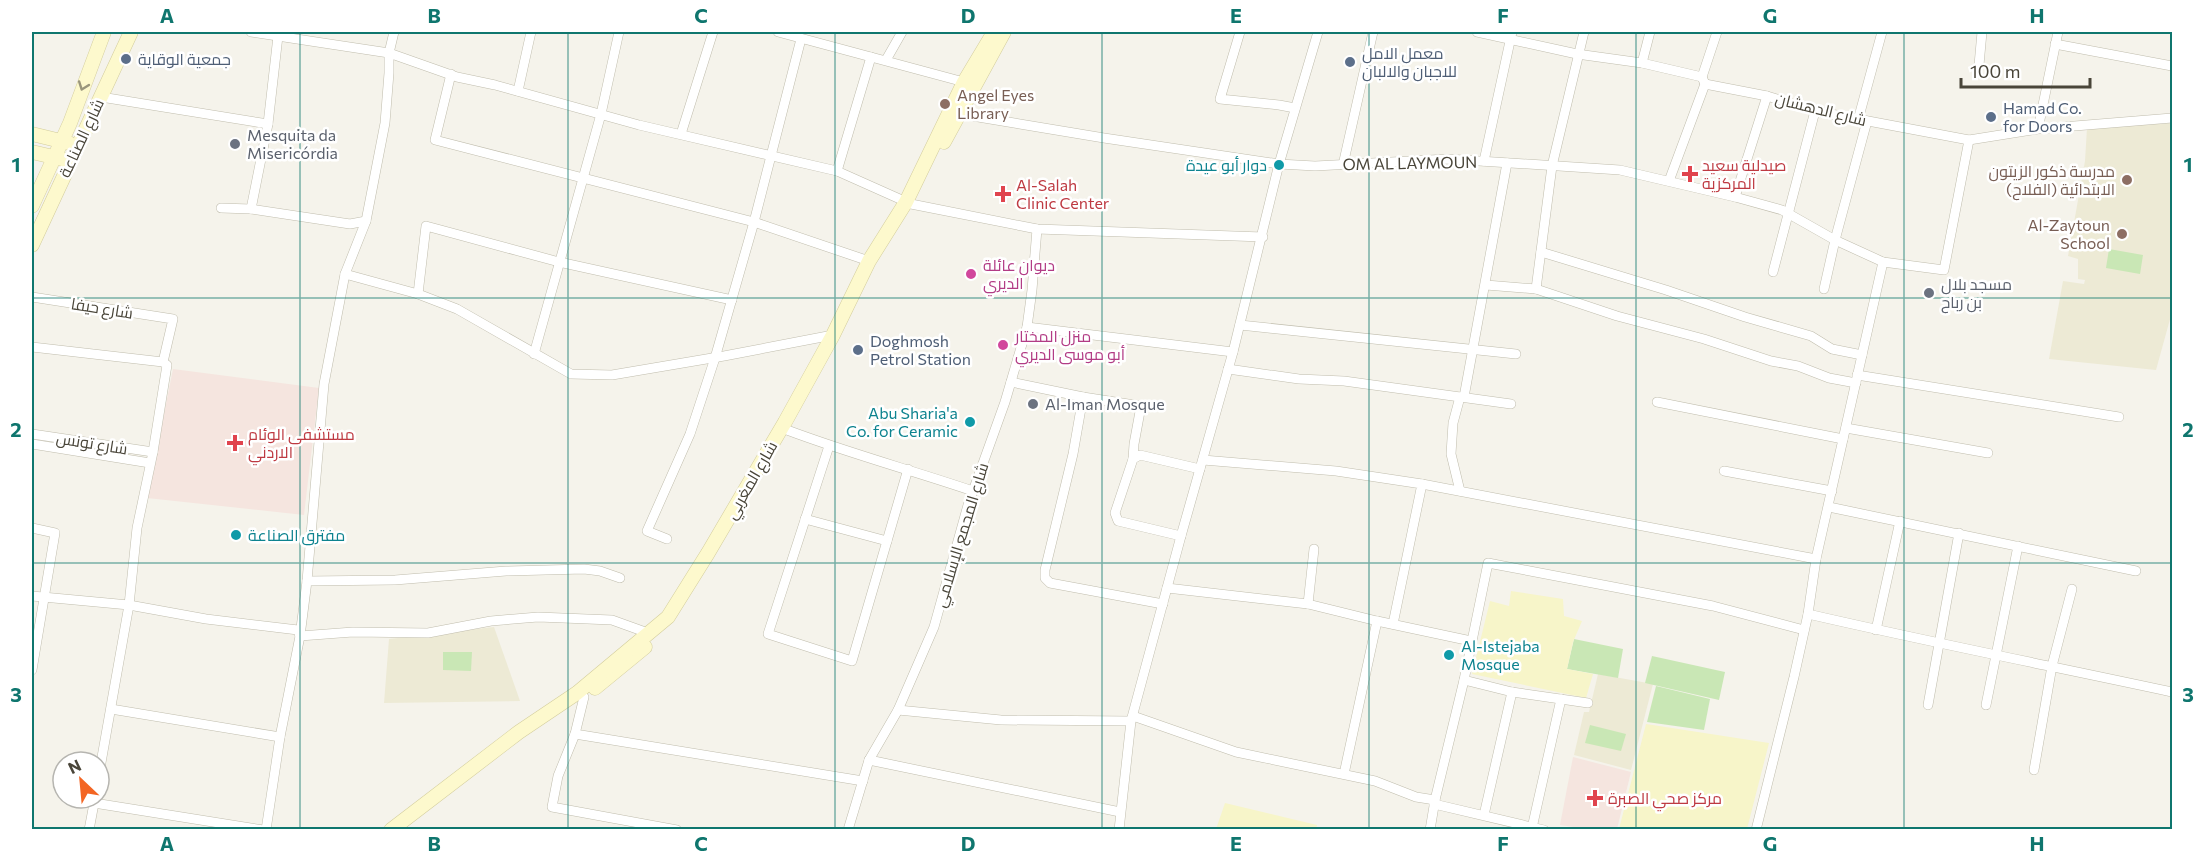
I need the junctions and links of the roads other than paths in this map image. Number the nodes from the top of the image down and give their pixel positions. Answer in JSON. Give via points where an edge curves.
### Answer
{"nodes":[{"id":1,"x":105,"y":32,"type":"edge"},
{"id":2,"x":130,"y":32,"type":"edge"},
{"id":3,"x":251,"y":32,"type":"edge"},
{"id":4,"x":394,"y":32,"type":"edge"},
{"id":5,"x":531,"y":32,"type":"edge"},
{"id":6,"x":619,"y":32,"type":"edge"},
{"id":7,"x":712,"y":32,"type":"edge"},
{"id":8,"x":778,"y":32,"type":"edge"},
{"id":9,"x":902,"y":32,"type":"edge"},
{"id":10,"x":994,"y":32,"type":"edge"},
{"id":11,"x":1004,"y":32,"type":"edge"},
{"id":12,"x":1240,"y":32,"type":"edge"},
{"id":13,"x":1318,"y":32,"type":"edge"},
{"id":14,"x":1372,"y":32,"type":"edge"},
{"id":15,"x":1478,"y":32,"type":"edge"},
{"id":16,"x":1584,"y":32,"type":"edge"},
{"id":17,"x":1650,"y":32,"type":"edge"},
{"id":18,"x":1717,"y":32,"type":"edge"},
{"id":19,"x":1882,"y":32,"type":"edge"},
{"id":20,"x":1982,"y":32,"type":"edge"},
{"id":21,"x":2058,"y":32,"type":"edge"},
{"id":22,"x":1512,"y":35,"type":"edge"},
{"id":23,"x":278,"y":36,"type":"junction"},
{"id":24,"x":801,"y":39,"type":"junction"},
{"id":25,"x":2055,"y":44,"type":"junction"},
{"id":26,"x":389,"y":53,"type":"junction"},
{"id":27,"x":1577,"y":54,"type":"junction"},
{"id":28,"x":871,"y":57,"type":"junction"},
{"id":29,"x":886,"y":60,"type":"junction"},
{"id":30,"x":1642,"y":63,"type":"junction"},
{"id":31,"x":1979,"y":65,"type":"dead end"},
{"id":32,"x":2172,"y":66,"type":"edge"},
{"id":33,"x":451,"y":74,"type":"junction"},
{"id":34,"x":1703,"y":81,"type":"junction"},
{"id":35,"x":964,"y":82,"type":"junction"},
{"id":36,"x":518,"y":91,"type":"junction"},
{"id":37,"x":1767,"y":96,"type":"junction"},
{"id":38,"x":101,"y":97,"type":"junction"},
{"id":39,"x":1295,"y":108,"type":"junction"},
{"id":40,"x":1815,"y":111,"type":"junction"},
{"id":41,"x":601,"y":114,"type":"junction"},
{"id":42,"x":960,"y":114,"type":"junction"},
{"id":43,"x":2172,"y":118,"type":"edge"},
{"id":44,"x":1863,"y":120,"type":"junction"},
{"id":45,"x":268,"y":124,"type":"junction"},
{"id":46,"x":2038,"y":129,"type":"junction"},
{"id":47,"x":32,"y":134,"type":"edge"},
{"id":48,"x":681,"y":134,"type":"junction"},
{"id":49,"x":62,"y":140,"type":"junction"},
{"id":50,"x":1969,"y":140,"type":"junction"},
{"id":51,"x":77,"y":147,"type":"junction"},
{"id":52,"x":32,"y":152,"type":"edge"},
{"id":53,"x":770,"y":154,"type":"junction"},
{"id":54,"x":54,"y":156,"type":"junction"},
{"id":55,"x":70,"y":161,"type":"junction"},
{"id":56,"x":1484,"y":162,"type":"junction"},
{"id":57,"x":1507,"y":163,"type":"junction"},
{"id":58,"x":1279,"y":164,"type":"junction"},
{"id":59,"x":1343,"y":165,"type":"junction"},
{"id":60,"x":1551,"y":166,"type":"junction"},
{"id":61,"x":837,"y":171,"type":"junction"},
{"id":62,"x":584,"y":178,"type":"junction"},
{"id":63,"x":1669,"y":181,"type":"junction"},
{"id":64,"x":1735,"y":197,"type":"junction"},
{"id":65,"x":908,"y":203,"type":"junction"},
{"id":66,"x":32,"y":206,"type":"edge"},
{"id":67,"x":221,"y":208,"type":"dead end"},
{"id":68,"x":250,"y":209,"type":"junction"},
{"id":69,"x":1789,"y":214,"type":"junction"},
{"id":70,"x":366,"y":221,"type":"junction"},
{"id":71,"x":754,"y":222,"type":"junction"},
{"id":72,"x":1037,"y":229,"type":"junction"},
{"id":73,"x":1263,"y":237,"type":"junction"},
{"id":74,"x":1835,"y":240,"type":"junction"},
{"id":75,"x":32,"y":244,"type":"edge"},
{"id":76,"x":1541,"y":252,"type":"junction"},
{"id":77,"x":869,"y":261,"type":"junction"},
{"id":78,"x":559,"y":262,"type":"junction"},
{"id":79,"x":1883,"y":262,"type":"junction"},
{"id":80,"x":1773,"y":272,"type":"dead end"},
{"id":81,"x":345,"y":274,"type":"junction"},
{"id":82,"x":1486,"y":285,"type":"junction"},
{"id":83,"x":1536,"y":289,"type":"junction"},
{"id":84,"x":1824,"y":289,"type":"dead end"},
{"id":85,"x":418,"y":294,"type":"junction"},
{"id":86,"x":32,"y":297,"type":"edge"},
{"id":87,"x":732,"y":300,"type":"junction"},
{"id":88,"x":1240,"y":325,"type":"junction"},
{"id":89,"x":1027,"y":327,"type":"junction"},
{"id":90,"x":833,"y":334,"type":"junction"},
{"id":91,"x":32,"y":347,"type":"edge"},
{"id":92,"x":1472,"y":350,"type":"junction"},
{"id":93,"x":1233,"y":352,"type":"junction"},
{"id":94,"x":534,"y":354,"type":"junction"},
{"id":95,"x":1516,"y":354,"type":"dead end"},
{"id":96,"x":1862,"y":355,"type":"junction"},
{"id":97,"x":715,"y":358,"type":"junction"},
{"id":98,"x":163,"y":362,"type":"junction"},
{"id":99,"x":1228,"y":369,"type":"junction"},
{"id":100,"x":1857,"y":379,"type":"junction"},
{"id":101,"x":1011,"y":382,"type":"junction"},
{"id":102,"x":1462,"y":397,"type":"junction"},
{"id":103,"x":1083,"y":398,"type":"junction"},
{"id":104,"x":1657,"y":402,"type":"dead end"},
{"id":105,"x":1511,"y":404,"type":"dead end"},
{"id":106,"x":2119,"y":417,"type":"dead end"},
{"id":107,"x":1846,"y":428,"type":"junction"},
{"id":108,"x":787,"y":430,"type":"junction"},
{"id":109,"x":32,"y":434,"type":"edge"},
{"id":110,"x":1843,"y":439,"type":"junction"},
{"id":111,"x":32,"y":444,"type":"edge"},
{"id":112,"x":830,"y":446,"type":"junction"},
{"id":113,"x":153,"y":452,"type":"junction"},
{"id":114,"x":1988,"y":453,"type":"dead end"},
{"id":115,"x":1133,"y":459,"type":"junction"},
{"id":116,"x":150,"y":463,"type":"junction"},
{"id":117,"x":1202,"y":465,"type":"junction"},
{"id":118,"x":908,"y":469,"type":"junction"},
{"id":119,"x":1724,"y":471,"type":"dead end"},
{"id":120,"x":1422,"y":484,"type":"junction"},
{"id":121,"x":973,"y":491,"type":"junction"},
{"id":122,"x":1460,"y":491,"type":"junction"},
{"id":123,"x":1832,"y":491,"type":"junction"},
{"id":124,"x":1829,"y":507,"type":"junction"},
{"id":125,"x":805,"y":519,"type":"junction"},
{"id":126,"x":1900,"y":521,"type":"junction"},
{"id":127,"x":32,"y":528,"type":"edge"},
{"id":128,"x":1959,"y":533,"type":"junction"},
{"id":129,"x":1181,"y":536,"type":"junction"},
{"id":130,"x":667,"y":539,"type":"dead end"},
{"id":131,"x":887,"y":541,"type":"junction"},
{"id":132,"x":2018,"y":546,"type":"junction"},
{"id":133,"x":1314,"y":549,"type":"dead end"},
{"id":134,"x":1816,"y":560,"type":"junction"},
{"id":135,"x":2136,"y":571,"type":"dead end"},
{"id":136,"x":620,"y":578,"type":"dead end"},
{"id":137,"x":307,"y":581,"type":"junction"},
{"id":138,"x":1167,"y":588,"type":"junction"},
{"id":139,"x":2072,"y":589,"type":"dead end"},
{"id":140,"x":32,"y":596,"type":"edge"},
{"id":141,"x":43,"y":597,"type":"junction"},
{"id":142,"x":1163,"y":604,"type":"junction"},
{"id":143,"x":1308,"y":604,"type":"junction"},
{"id":144,"x":129,"y":605,"type":"junction"},
{"id":145,"x":1808,"y":614,"type":"junction"},
{"id":146,"x":1377,"y":621,"type":"junction"},
{"id":147,"x":1392,"y":624,"type":"junction"},
{"id":148,"x":1804,"y":630,"type":"junction"},
{"id":149,"x":1876,"y":630,"type":"junction"},
{"id":150,"x":648,"y":633,"type":"junction"},
{"id":151,"x":300,"y":636,"type":"junction"},
{"id":152,"x":1471,"y":641,"type":"junction"},
{"id":153,"x":1938,"y":644,"type":"junction"},
{"id":154,"x":1995,"y":654,"type":"junction"},
{"id":155,"x":2052,"y":666,"type":"junction"},
{"id":156,"x":32,"y":670,"type":"edge"},
{"id":157,"x":1464,"y":680,"type":"junction"},
{"id":158,"x":1512,"y":692,"type":"junction"},
{"id":159,"x":2172,"y":692,"type":"edge"},
{"id":160,"x":584,"y":697,"type":"junction"},
{"id":161,"x":1561,"y":699,"type":"junction"},
{"id":162,"x":1588,"y":704,"type":"dead end"},
{"id":163,"x":1928,"y":705,"type":"dead end"},
{"id":164,"x":1986,"y":705,"type":"dead end"},
{"id":165,"x":111,"y":709,"type":"junction"},
{"id":166,"x":898,"y":710,"type":"junction"},
{"id":167,"x":1132,"y":718,"type":"junction"},
{"id":168,"x":575,"y":734,"type":"junction"},
{"id":169,"x":280,"y":737,"type":"junction"},
{"id":170,"x":103,"y":750,"type":"edge"},
{"id":171,"x":869,"y":760,"type":"junction"},
{"id":172,"x":2034,"y":770,"type":"dead end"},
{"id":173,"x":1344,"y":774,"type":"junction"},
{"id":174,"x":863,"y":781,"type":"junction"},
{"id":175,"x":1435,"y":802,"type":"junction"},
{"id":176,"x":111,"y":803,"type":"edge"},
{"id":177,"x":92,"y":810,"type":"edge"},
{"id":178,"x":1120,"y":812,"type":"junction"},
{"id":179,"x":1484,"y":815,"type":"junction"},
{"id":180,"x":1532,"y":828,"type":"junction"},
{"id":181,"x":89,"y":830,"type":"edge"},
{"id":182,"x":264,"y":830,"type":"edge"},
{"id":183,"x":391,"y":830,"type":"edge"},
{"id":184,"x":406,"y":830,"type":"edge"},
{"id":185,"x":677,"y":830,"type":"edge"},
{"id":186,"x":848,"y":830,"type":"edge"},
{"id":187,"x":1119,"y":830,"type":"edge"},
{"id":188,"x":1430,"y":830,"type":"edge"},
{"id":189,"x":1544,"y":830,"type":"edge"},
{"id":190,"x":1756,"y":830,"type":"edge"}],
"edges":[{"from":1,"to":49,"type":"main road","name":"شارع الصناعة","one_way":true},
{"from":2,"to":38,"type":"main road","name":"شارع الصناعة"},
{"from":3,"to":23,"type":"street"},
{"from":4,"to":26,"type":"street"},
{"from":5,"to":36,"type":"street"},
{"from":6,"to":41,"type":"street"},
{"from":7,"to":48,"type":"street"},
{"from":8,"to":24,"type":"street"},
{"from":9,"to":29,"type":"street"},
{"from":10,"to":35,"type":"main road","name":"شارع المغربي"},
{"from":11,"to":42,"type":"main road","name":"شارع المغربي"},
{"from":12,"to":39,"type":"street","via":[[1220,99]]},
{"from":13,"to":39,"type":"street"},
{"from":14,"to":59,"type":"street"},
{"from":15,"to":22,"type":"street","name":"شارع الدهشان"},
{"from":16,"to":27,"type":"street"},
{"from":17,"to":30,"type":"street"},
{"from":18,"to":34,"type":"street"},
{"from":19,"to":44,"type":"street"},
{"from":20,"to":31,"type":"street"},
{"from":21,"to":25,"type":"street"},
{"from":22,"to":27,"type":"street","name":"شارع الدهشان"},
{"from":22,"to":56,"type":"street"},
{"from":23,"to":26,"type":"street"},
{"from":23,"to":45,"type":"street"},
{"from":24,"to":28,"type":"street"},
{"from":24,"to":53,"type":"street"},
{"from":25,"to":32,"type":"street"},
{"from":25,"to":46,"type":"street"},
{"from":26,"to":33,"type":"street"},
{"from":26,"to":70,"type":"street","via":[[385,123]]},
{"from":27,"to":30,"type":"street","name":"شارع الدهشان"},
{"from":27,"to":60,"type":"street"},
{"from":28,"to":29,"type":"street"},
{"from":28,"to":61,"type":"street"},
{"from":29,"to":35,"type":"street"},
{"from":30,"to":34,"type":"street","name":"شارع الدهشان"},
{"from":33,"to":36,"type":"street"},
{"from":33,"to":62,"type":"street","via":[[435,140]]},
{"from":34,"to":37,"type":"street","name":"شارع الدهشان"},
{"from":34,"to":63,"type":"street"},
{"from":35,"to":65,"type":"main road","name":"شارع المغربي"},
{"from":36,"to":41,"type":"street"},
{"from":37,"to":40,"type":"street","name":"شارع الدهشان"},
{"from":37,"to":64,"type":"street"},
{"from":38,"to":45,"type":"street"},
{"from":38,"to":51,"type":"main road","name":"شارع الصناعة"},
{"from":39,"to":58,"type":"street"},
{"from":40,"to":44,"type":"street","name":"شارع الدهشان"},
{"from":40,"to":69,"type":"street"},
{"from":41,"to":48,"type":"street"},
{"from":41,"to":62,"type":"street"},
{"from":42,"to":58,"type":"street","name":"OM AL LAYMOUN"},
{"from":42,"to":65,"type":"main road","name":"شارع المغربي"},
{"from":43,"to":46,"type":"street","name":"شارع الدهشان"},
{"from":44,"to":50,"type":"street","name":"شارع الدهشان"},
{"from":44,"to":74,"type":"street"},
{"from":45,"to":68,"type":"street"},
{"from":46,"to":50,"type":"street","name":"شارع الدهشان"},
{"from":47,"to":49,"type":"main road"},
{"from":48,"to":53,"type":"street"},
{"from":49,"to":51,"type":"main road"},
{"from":49,"to":54,"type":"main road","name":"شارع الصناعة"},
{"from":50,"to":79,"type":"street","name":"OM AL LAYMOUN","via":[[1944,270]]},
{"from":51,"to":55,"type":"main road","name":"شارع الصناعة"},
{"from":52,"to":54,"type":"main road"},
{"from":53,"to":61,"type":"street"},
{"from":53,"to":71,"type":"street"},
{"from":54,"to":55,"type":"main road"},
{"from":54,"to":66,"type":"main road","name":"شارع الصناعة"},
{"from":55,"to":75,"type":"main road","name":"شارع الصناعة"},
{"from":56,"to":57,"type":"street","name":"OM AL LAYMOUN"},
{"from":56,"to":59,"type":"street","name":"OM AL LAYMOUN","via":[[1448,159]]},
{"from":57,"to":60,"type":"street","name":"OM AL LAYMOUN"},
{"from":57,"to":82,"type":"street"},
{"from":58,"to":59,"type":"street","name":"OM AL LAYMOUN"},
{"from":58,"to":73,"type":"street"},
{"from":60,"to":63,"type":"street","name":"OM AL LAYMOUN","via":[[1620,170]]},
{"from":60,"to":76,"type":"street"},
{"from":61,"to":65,"type":"street"},
{"from":62,"to":71,"type":"street"},
{"from":62,"to":78,"type":"street"},
{"from":63,"to":64,"type":"street","name":"OM AL LAYMOUN"},
{"from":64,"to":69,"type":"street","name":"OM AL LAYMOUN"},
{"from":65,"to":72,"type":"street"},
{"from":65,"to":77,"type":"main road","name":"شارع المغربي"},
{"from":65,"to":108,"type":"main road","name":"شارع المغربي"},
{"from":67,"to":68,"type":"street"},
{"from":68,"to":70,"type":"street","via":[[350,224]]},
{"from":69,"to":74,"type":"street","name":"OM AL LAYMOUN"},
{"from":69,"to":80,"type":"street"},
{"from":70,"to":81,"type":"street"},
{"from":71,"to":77,"type":"street"},
{"from":71,"to":87,"type":"street"},
{"from":72,"to":73,"type":"street"},
{"from":72,"to":89,"type":"street","name":"شارع المجمع الإسلامي"},
{"from":73,"to":88,"type":"street"},
{"from":74,"to":79,"type":"street","name":"OM AL LAYMOUN"},
{"from":74,"to":84,"type":"street"},
{"from":76,"to":83,"type":"street"},
{"from":76,"to":96,"type":"street","via":[[1811,336],[1832,349]]},
{"from":77,"to":90,"type":"main road","name":"شارع المغربي"},
{"from":78,"to":85,"type":"street","via":[[426,226]]},
{"from":78,"to":87,"type":"street"},
{"from":78,"to":94,"type":"street"},
{"from":79,"to":96,"type":"street"},
{"from":81,"to":85,"type":"street"},
{"from":81,"to":137,"type":"street","via":[[324,384]]},
{"from":82,"to":83,"type":"street"},
{"from":82,"to":92,"type":"street"},
{"from":83,"to":100,"type":"street","via":[[1829,378]]},
{"from":85,"to":94,"type":"street","via":[[457,309]]},
{"from":86,"to":98,"type":"street","name":"شارع حيفا","via":[[173,320]]},
{"from":87,"to":97,"type":"street"},
{"from":88,"to":92,"type":"street"},
{"from":88,"to":93,"type":"street"},
{"from":89,"to":93,"type":"street"},
{"from":89,"to":101,"type":"street","name":"شارع المجمع الإسلامي"},
{"from":90,"to":97,"type":"street"},
{"from":90,"to":150,"type":"main road","name":"شارع المغربي","via":[[704,560],[668,617]]},
{"from":91,"to":98,"type":"street"},
{"from":92,"to":95,"type":"street"},
{"from":92,"to":102,"type":"street"},
{"from":93,"to":99,"type":"street"},
{"from":94,"to":97,"type":"street","via":[[571,374],[612,375]]},
{"from":96,"to":100,"type":"street"},
{"from":97,"to":130,"type":"street","via":[[690,434],[647,531]]},
{"from":98,"to":113,"type":"street","via":[[168,365]]},
{"from":99,"to":102,"type":"street"},
{"from":99,"to":117,"type":"street"},
{"from":100,"to":106,"type":"street"},
{"from":100,"to":107,"type":"street"},
{"from":101,"to":103,"type":"street"},
{"from":101,"to":121,"type":"street","name":"شارع المجمع الإسلامي"},
{"from":102,"to":105,"type":"street"},
{"from":102,"to":122,"type":"street","via":[[1453,423],[1451,454]]},
{"from":103,"to":115,"type":"street","via":[[1141,406]]},
{"from":103,"to":142,"type":"street","via":[[1045,578],[1050,583]]},
{"from":104,"to":110,"type":"street"},
{"from":107,"to":110,"type":"street"},
{"from":107,"to":114,"type":"street"},
{"from":108,"to":112,"type":"street"},
{"from":108,"to":160,"type":"main road","name":"شارع المغربي","via":[[684,609]]},
{"from":109,"to":113,"type":"street","name":"شارع تونس"},
{"from":110,"to":123,"type":"street"},
{"from":111,"to":116,"type":"street","name":"شارع تونس"},
{"from":112,"to":118,"type":"street"},
{"from":112,"to":125,"type":"street"},
{"from":113,"to":116,"type":"street"},
{"from":115,"to":117,"type":"street","via":[[1140,455]]},
{"from":115,"to":129,"type":"street","via":[[1116,518]]},
{"from":116,"to":144,"type":"street","via":[[137,528]]},
{"from":117,"to":120,"type":"street","via":[[1336,471]]},
{"from":117,"to":129,"type":"street"},
{"from":118,"to":121,"type":"street"},
{"from":118,"to":131,"type":"street"},
{"from":119,"to":123,"type":"street"},
{"from":120,"to":122,"type":"street"},
{"from":120,"to":147,"type":"street"},
{"from":121,"to":166,"type":"street","name":"شارع المجمع الإسلامي","via":[[934,627]]},
{"from":122,"to":134,"type":"street"},
{"from":123,"to":124,"type":"street"},
{"from":124,"to":126,"type":"street"},
{"from":124,"to":134,"type":"street"},
{"from":125,"to":131,"type":"street"},
{"from":125,"to":131,"type":"street","via":[[768,634],[852,661]]},
{"from":126,"to":128,"type":"street"},
{"from":126,"to":149,"type":"street"},
{"from":127,"to":141,"type":"street","via":[[55,533]]},
{"from":128,"to":132,"type":"street"},
{"from":128,"to":153,"type":"street"},
{"from":129,"to":138,"type":"street"},
{"from":132,"to":135,"type":"street"},
{"from":132,"to":154,"type":"street"},
{"from":133,"to":143,"type":"street"},
{"from":134,"to":145,"type":"street"},
{"from":136,"to":137,"type":"street","via":[[584,569]]},
{"from":137,"to":151,"type":"street"},
{"from":138,"to":142,"type":"street"},
{"from":138,"to":143,"type":"street"},
{"from":139,"to":155,"type":"street"},
{"from":140,"to":141,"type":"street"},
{"from":141,"to":144,"type":"street"},
{"from":141,"to":156,"type":"street"},
{"from":142,"to":167,"type":"street"},
{"from":143,"to":146,"type":"street"},
{"from":144,"to":151,"type":"street","via":[[298,630]]},
{"from":144,"to":165,"type":"street"},
{"from":145,"to":148,"type":"street"},
{"from":145,"to":149,"type":"street"},
{"from":146,"to":147,"type":"street"},
{"from":146,"to":173,"type":"street"},
{"from":147,"to":152,"type":"street"},
{"from":148,"to":152,"type":"street","via":[[1713,606],[1488,563]]},
{"from":148,"to":190,"type":"street"},
{"from":149,"to":153,"type":"street"},
{"from":150,"to":151,"type":"street","via":[[612,620],[538,617],[428,633]]},
{"from":150,"to":183,"type":"main road","name":"شارع المغربي","via":[[578,693],[519,732]]},
{"from":151,"to":169,"type":"street"},
{"from":152,"to":157,"type":"street"},
{"from":153,"to":154,"type":"street"},
{"from":153,"to":163,"type":"street"},
{"from":154,"to":155,"type":"street"},
{"from":154,"to":164,"type":"street"},
{"from":155,"to":159,"type":"street"},
{"from":155,"to":172,"type":"street"},
{"from":157,"to":158,"type":"street"},
{"from":157,"to":175,"type":"street"},
{"from":158,"to":161,"type":"street"},
{"from":158,"to":179,"type":"street"},
{"from":160,"to":168,"type":"street"},
{"from":160,"to":184,"type":"main road","name":"شارع المغربي","via":[[532,732]]},
{"from":161,"to":162,"type":"street"},
{"from":161,"to":180,"type":"street"},
{"from":165,"to":169,"type":"street"},
{"from":165,"to":170,"type":"street"},
{"from":166,"to":167,"type":"street","via":[[1001,720]]},
{"from":166,"to":171,"type":"street","name":"شارع المجمع الإسلامي"},
{"from":167,"to":173,"type":"street","via":[[1236,752]]},
{"from":167,"to":178,"type":"street"},
{"from":168,"to":174,"type":"street"},
{"from":168,"to":185,"type":"street","via":[[558,776],[552,807]]},
{"from":169,"to":182,"type":"street"},
{"from":171,"to":174,"type":"street","name":"شارع المجمع الإسلامي"},
{"from":171,"to":178,"type":"street"},
{"from":173,"to":175,"type":"street"},
{"from":174,"to":186,"type":"street","name":"شارع المجمع الإسلامي"},
{"from":175,"to":179,"type":"street"},
{"from":175,"to":188,"type":"street"},
{"from":176,"to":182,"type":"street"},
{"from":177,"to":181,"type":"street"},
{"from":178,"to":187,"type":"street"},
{"from":179,"to":180,"type":"street"},
{"from":180,"to":189,"type":"street"}]}
